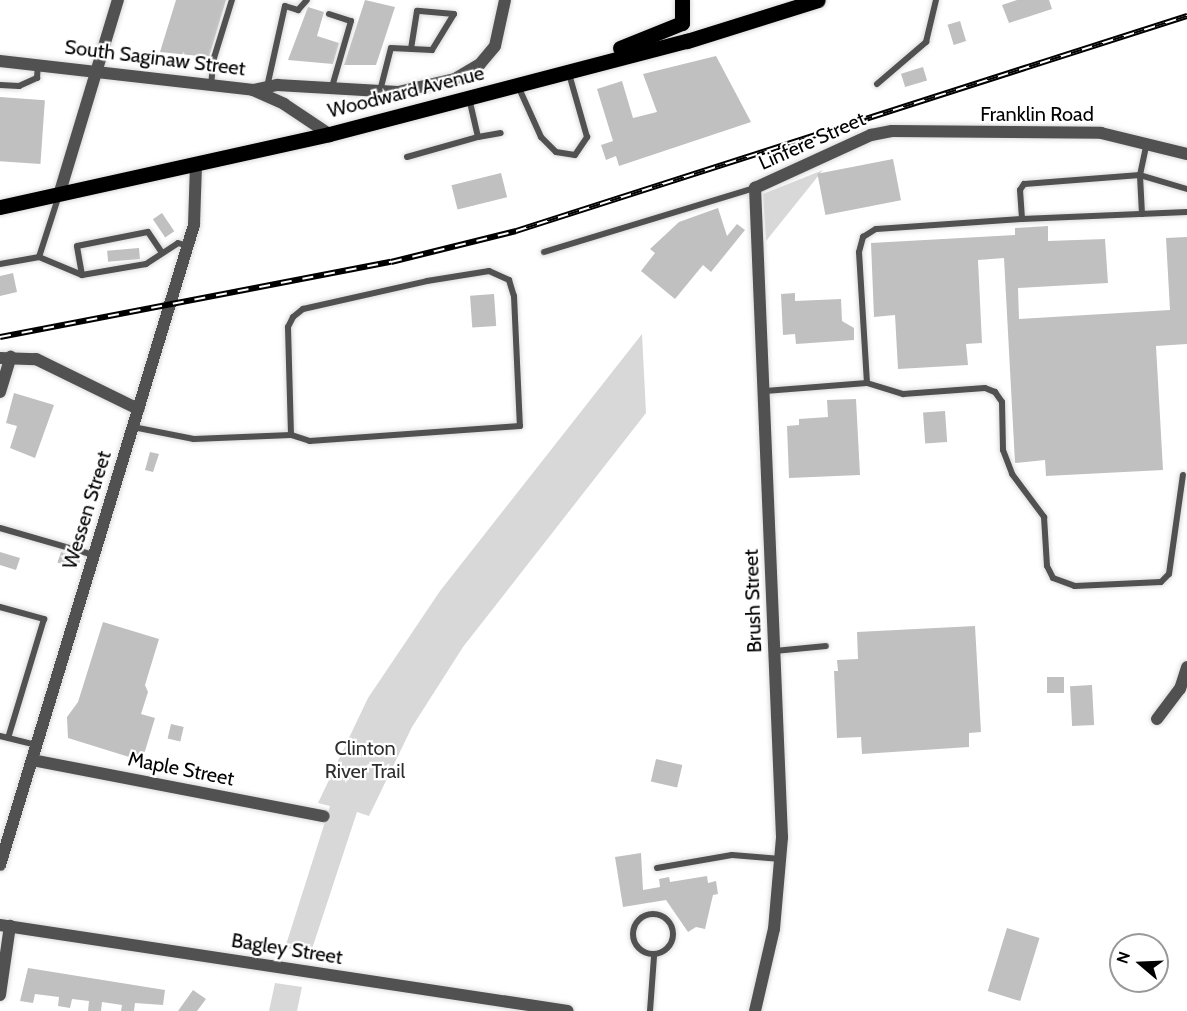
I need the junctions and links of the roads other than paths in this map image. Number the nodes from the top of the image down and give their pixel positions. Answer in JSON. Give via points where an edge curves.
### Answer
{"nodes":[{"id":1,"x":118,"y":0,"type":"edge"},
{"id":2,"x":232,"y":0,"type":"edge"},
{"id":3,"x":307,"y":0,"type":"edge"},
{"id":4,"x":505,"y":0,"type":"edge"},
{"id":5,"x":682,"y":0,"type":"edge"},
{"id":6,"x":818,"y":0,"type":"edge"},
{"id":7,"x":936,"y":0,"type":"edge"},
{"id":8,"x":329,"y":14,"type":"dead end"},
{"id":9,"x":411,"y":49,"type":"junction"},
{"id":10,"x":0,"y":61,"type":"edge"},
{"id":11,"x":38,"y":64,"type":"junction"},
{"id":12,"x":97,"y":70,"type":"junction"},
{"id":13,"x":568,"y":71,"type":"junction"},
{"id":14,"x":877,"y":84,"type":"dead end"},
{"id":15,"x":0,"y":85,"type":"edge"},
{"id":16,"x":518,"y":85,"type":"junction"},
{"id":17,"x":211,"y":86,"type":"junction"},
{"id":18,"x":267,"y":87,"type":"junction"},
{"id":19,"x":332,"y":87,"type":"junction"},
{"id":20,"x":253,"y":90,"type":"junction"},
{"id":21,"x":380,"y":91,"type":"junction"},
{"id":22,"x":469,"y":98,"type":"junction"},
{"id":23,"x":885,"y":131,"type":"joint"},
{"id":24,"x":501,"y":133,"type":"dead end"},
{"id":25,"x":328,"y":134,"type":"junction"},
{"id":26,"x":478,"y":137,"type":"junction"},
{"id":27,"x":1147,"y":142,"type":"junction"},
{"id":28,"x":1187,"y":154,"type":"edge"},
{"id":29,"x":406,"y":157,"type":"dead end"},
{"id":30,"x":196,"y":165,"type":"junction"},
{"id":31,"x":1140,"y":175,"type":"junction"},
{"id":32,"x":755,"y":188,"type":"junction"},
{"id":33,"x":1187,"y":189,"type":"edge"},
{"id":34,"x":59,"y":195,"type":"junction"},
{"id":35,"x":0,"y":207,"type":"edge"},
{"id":36,"x":1187,"y":212,"type":"edge"},
{"id":37,"x":1142,"y":213,"type":"junction"},
{"id":38,"x":1022,"y":219,"type":"junction"},
{"id":39,"x":188,"y":246,"type":"junction"},
{"id":40,"x":544,"y":252,"type":"dead end"},
{"id":41,"x":162,"y":253,"type":"junction"},
{"id":42,"x":39,"y":257,"type":"junction"},
{"id":43,"x":0,"y":264,"type":"edge"},
{"id":44,"x":82,"y":274,"type":"junction"},
{"id":45,"x":5,"y":358,"type":"edge"},
{"id":46,"x":867,"y":383,"type":"junction"},
{"id":47,"x":0,"y":392,"type":"edge"},
{"id":48,"x":765,"y":392,"type":"junction"},
{"id":49,"x":138,"y":409,"type":"junction"},
{"id":50,"x":133,"y":427,"type":"junction"},
{"id":51,"x":291,"y":435,"type":"junction"},
{"id":52,"x":1186,"y":473,"type":"edge"},
{"id":53,"x":0,"y":528,"type":"edge"},
{"id":54,"x":94,"y":555,"type":"junction"},
{"id":55,"x":0,"y":607,"type":"edge"},
{"id":56,"x":825,"y":646,"type":"dead end"},
{"id":57,"x":774,"y":651,"type":"junction"},
{"id":58,"x":1187,"y":667,"type":"edge"},
{"id":59,"x":1157,"y":719,"type":"dead end"},
{"id":60,"x":0,"y":736,"type":"edge"},
{"id":61,"x":8,"y":738,"type":"junction"},
{"id":62,"x":36,"y":746,"type":"junction"},
{"id":63,"x":32,"y":760,"type":"junction"},
{"id":64,"x":324,"y":816,"type":"dead end"},
{"id":65,"x":781,"y":859,"type":"junction"},
{"id":66,"x":0,"y":865,"type":"edge"},
{"id":67,"x":657,"y":868,"type":"dead end"},
{"id":68,"x":5,"y":926,"type":"edge"},
{"id":69,"x":654,"y":957,"type":"junction"},
{"id":70,"x":0,"y":995,"type":"edge"},
{"id":71,"x":568,"y":1011,"type":"edge"},
{"id":72,"x":650,"y":1011,"type":"edge"},
{"id":73,"x":755,"y":1011,"type":"edge"}],
"edges":[{"from":1,"to":12,"type":"street"},
{"from":2,"to":17,"type":"lane","via":[[214,58]]},
{"from":3,"to":18,"type":"lane","via":[[298,10],[285,6]]},
{"from":4,"to":21,"type":"street","via":[[498,41],[472,71],[408,91]]},
{"from":5,"to":13,"type":"main road","via":[[685,16],[673,31]]},
{"from":6,"to":13,"type":"main road","name":"Woodward Avenue"},
{"from":7,"to":14,"type":"lane","via":[[926,42]]},
{"from":8,"to":19,"type":"lane","via":[[351,21]]},
{"from":9,"to":9,"type":"lane","via":[[432,50],[454,14],[417,11]]},
{"from":9,"to":21,"type":"lane","via":[[391,48]]},
{"from":10,"to":11,"type":"street","name":"South Saginaw Street"},
{"from":11,"to":12,"type":"street","name":"South Saginaw Street"},
{"from":11,"to":15,"type":"lane","via":[[37,78],[19,86]]},
{"from":12,"to":17,"type":"street","name":"South Saginaw Street"},
{"from":12,"to":34,"type":"street"},
{"from":13,"to":16,"type":"main road","name":"Woodward Avenue"},
{"from":13,"to":16,"type":"lane","via":[[587,137],[575,155],[556,152],[541,137]]},
{"from":16,"to":22,"type":"main road","name":"Woodward Avenue"},
{"from":17,"to":20,"type":"street","name":"South Saginaw Street"},
{"from":18,"to":19,"type":"street"},
{"from":18,"to":20,"type":"street"},
{"from":19,"to":21,"type":"street"},
{"from":20,"to":25,"type":"street","name":"South Saginaw Street","via":[[284,104]]},
{"from":22,"to":25,"type":"main road","name":"Woodward Avenue"},
{"from":22,"to":26,"type":"lane"},
{"from":23,"to":27,"type":"street","name":"Franklin Road","via":[[1081,132]]},
{"from":23,"to":32,"type":"street","name":"Linfere Street"},
{"from":24,"to":26,"type":"lane"},
{"from":25,"to":30,"type":"main road","name":"Woodward Avenue"},
{"from":26,"to":29,"type":"lane"},
{"from":27,"to":28,"type":"street","name":"Franklin Road"},
{"from":27,"to":31,"type":"lane"},
{"from":30,"to":34,"type":"main road","name":"Woodward Avenue"},
{"from":30,"to":39,"type":"street","name":"Wessen Street","via":[[194,225]]},
{"from":31,"to":33,"type":"lane"},
{"from":31,"to":37,"type":"lane"},
{"from":31,"to":38,"type":"lane","via":[[1024,184],[1020,190]]},
{"from":32,"to":40,"type":"lane"},
{"from":32,"to":48,"type":"street","name":"Brush Street"},
{"from":34,"to":35,"type":"main road","name":"Woodward Avenue"},
{"from":34,"to":42,"type":"lane"},
{"from":36,"to":37,"type":"lane"},
{"from":37,"to":38,"type":"lane"},
{"from":38,"to":46,"type":"lane","via":[[876,229],[863,237],[859,252]]},
{"from":39,"to":41,"type":"lane","via":[[178,243]]},
{"from":39,"to":49,"type":"street","name":"Wessen Street"},
{"from":41,"to":44,"type":"lane","via":[[146,264]]},
{"from":41,"to":44,"type":"lane","via":[[148,232],[77,246]]},
{"from":42,"to":43,"type":"lane"},
{"from":42,"to":44,"type":"lane"},
{"from":45,"to":47,"type":"street"},
{"from":45,"to":49,"type":"street","via":[[36,359]]},
{"from":46,"to":48,"type":"lane"},
{"from":46,"to":52,"type":"lane","via":[[903,394],[985,388],[995,392],[1002,402],[1003,450],[1012,474],[1044,517],[1047,566],[1053,578],[1075,586],[1161,582],[1169,574]]},
{"from":48,"to":57,"type":"street","name":"Brush Street"},
{"from":49,"to":50,"type":"street","name":"Wessen Street"},
{"from":50,"to":51,"type":"lane","via":[[194,439]]},
{"from":50,"to":54,"type":"street","name":"Wessen Street"},
{"from":51,"to":51,"type":"lane","via":[[288,327],[293,316],[303,309],[427,281],[489,271],[509,280],[514,296],[520,426],[310,441]]},
{"from":53,"to":54,"type":"lane"},
{"from":54,"to":62,"type":"street","name":"Wessen Street"},
{"from":55,"to":61,"type":"lane","via":[[44,619]]},
{"from":56,"to":57,"type":"lane"},
{"from":57,"to":65,"type":"street","name":"Brush Street"},
{"from":58,"to":59,"type":"street","via":[[1180,688]]},
{"from":60,"to":61,"type":"lane"},
{"from":61,"to":62,"type":"lane"},
{"from":62,"to":63,"type":"street","name":"Wessen Street"},
{"from":63,"to":64,"type":"street","name":"Maple Street"},
{"from":63,"to":66,"type":"street","name":"Wessen Street"},
{"from":65,"to":67,"type":"lane","via":[[732,855]]},
{"from":65,"to":73,"type":"street","name":"Brush Street","via":[[774,929]]},
{"from":68,"to":70,"type":"street"},
{"from":68,"to":71,"type":"street","name":"Bagley Street"},
{"from":69,"to":69,"type":"lane","via":[[639,947],[634,936],[635,924],[650,914],[668,921],[672,933],[668,946]]},
{"from":69,"to":72,"type":"lane"}]}
